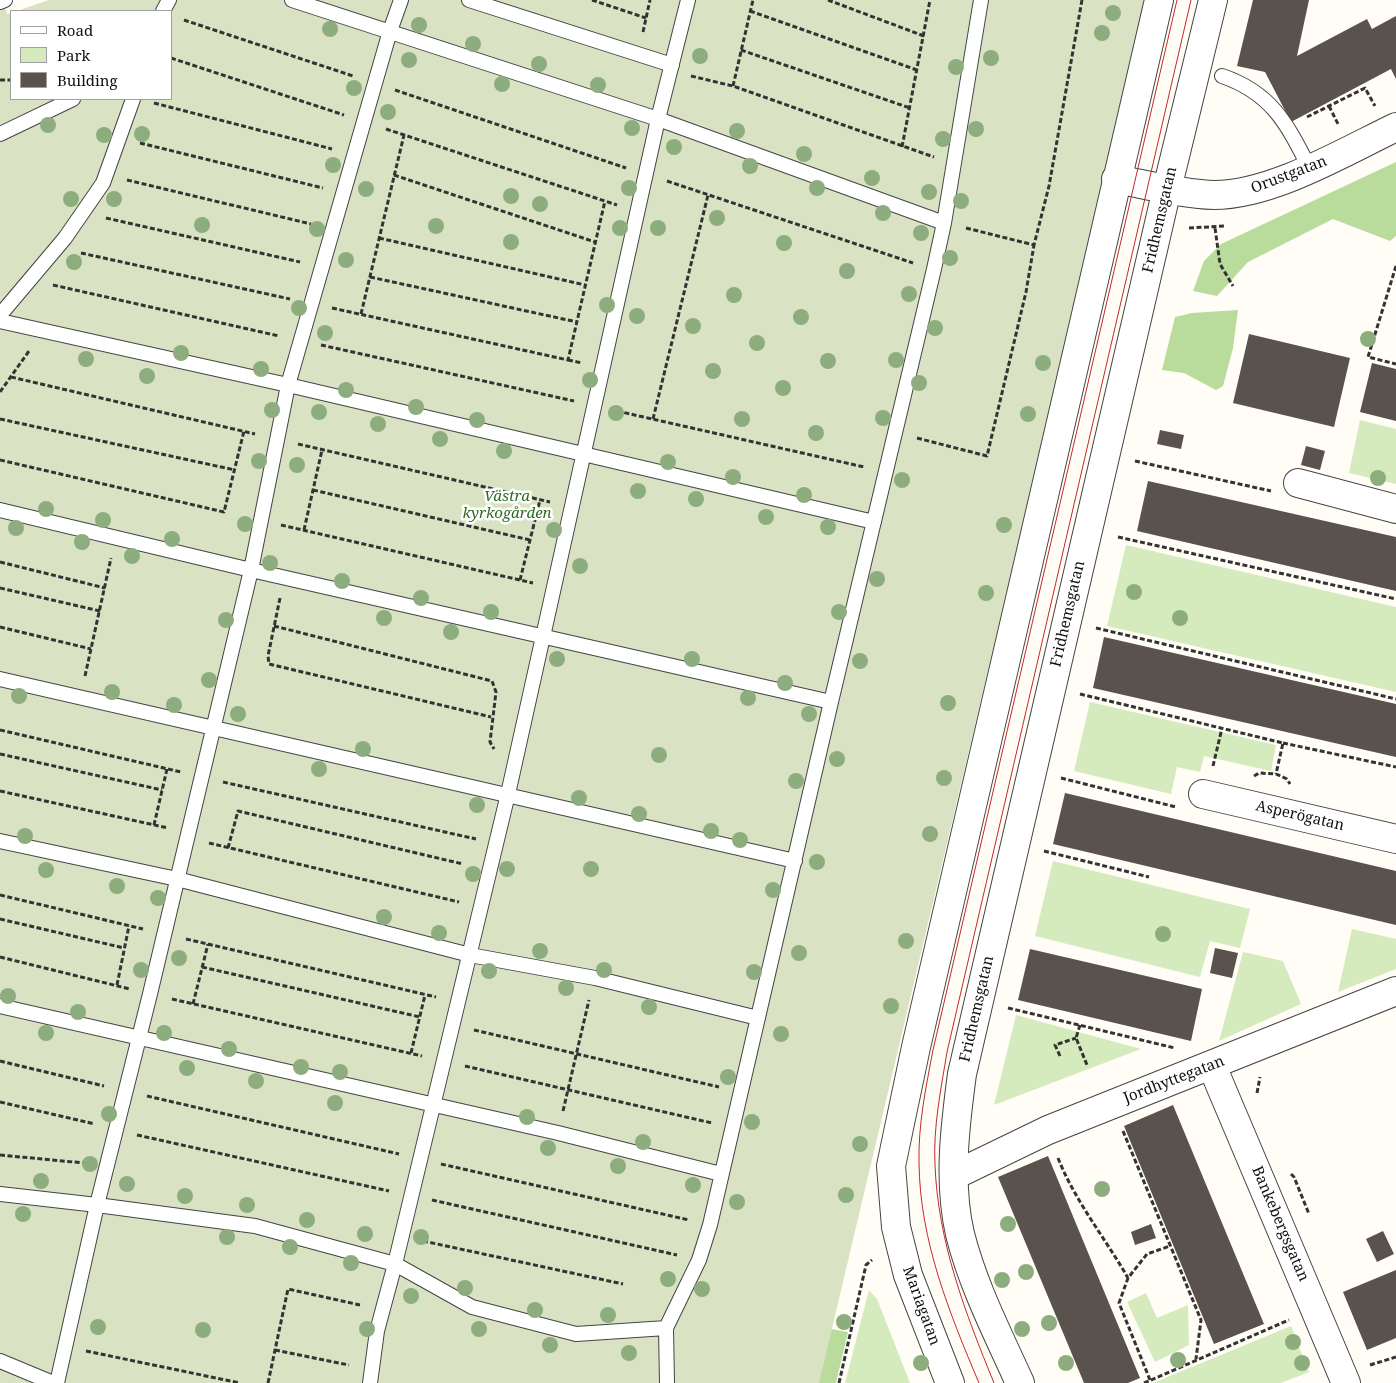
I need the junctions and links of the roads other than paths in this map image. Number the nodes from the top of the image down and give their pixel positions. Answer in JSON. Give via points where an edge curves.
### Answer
{"nodes":[{"id":1,"x":5,"y":0,"type":"edge"},
{"id":2,"x":292,"y":0,"type":"edge"},
{"id":3,"x":401,"y":0,"type":"edge"},
{"id":4,"x":469,"y":0,"type":"edge"},
{"id":5,"x":688,"y":0,"type":"edge"},
{"id":6,"x":981,"y":0,"type":"edge"},
{"id":7,"x":1159,"y":0,"type":"edge"},
{"id":8,"x":1213,"y":0,"type":"edge"},
{"id":9,"x":0,"y":2,"type":"edge"},
{"id":10,"x":390,"y":31,"type":"junction"},
{"id":11,"x":671,"y":68,"type":"junction"},
{"id":12,"x":1222,"y":76,"type":"dead end"},
{"id":13,"x":71,"y":100,"type":"edge"},
{"id":14,"x":140,"y":100,"type":"edge"},
{"id":15,"x":658,"y":119,"type":"junction"},
{"id":16,"x":1396,"y":127,"type":"edge"},
{"id":17,"x":0,"y":134,"type":"edge"},
{"id":18,"x":1310,"y":168,"type":"junction"},
{"id":19,"x":1116,"y":179,"type":"junction"},
{"id":20,"x":1166,"y":189,"type":"junction"},
{"id":21,"x":944,"y":223,"type":"junction"},
{"id":22,"x":0,"y":315,"type":"edge"},
{"id":23,"x":0,"y":321,"type":"edge"},
{"id":24,"x":288,"y":385,"type":"junction"},
{"id":25,"x":584,"y":455,"type":"junction"},
{"id":26,"x":1298,"y":484,"type":"road end"},
{"id":27,"x":1396,"y":509,"type":"edge"},
{"id":28,"x":0,"y":510,"type":"edge"},
{"id":29,"x":874,"y":522,"type":"junction"},
{"id":30,"x":251,"y":570,"type":"junction"},
{"id":31,"x":542,"y":636,"type":"junction"},
{"id":32,"x":0,"y":679,"type":"edge"},
{"id":33,"x":830,"y":702,"type":"junction"},
{"id":34,"x":213,"y":726,"type":"junction"},
{"id":35,"x":508,"y":794,"type":"junction"},
{"id":36,"x":1203,"y":794,"type":"road end"},
{"id":37,"x":1396,"y":839,"type":"edge"},
{"id":38,"x":0,"y":841,"type":"edge"},
{"id":39,"x":794,"y":861,"type":"junction"},
{"id":40,"x":178,"y":879,"type":"junction"},
{"id":41,"x":470,"y":955,"type":"junction"},
{"id":42,"x":1396,"y":991,"type":"edge"},
{"id":43,"x":0,"y":1006,"type":"edge"},
{"id":44,"x":758,"y":1018,"type":"junction"},
{"id":45,"x":140,"y":1036,"type":"junction"},
{"id":46,"x":1212,"y":1066,"type":"junction"},
{"id":47,"x":432,"y":1105,"type":"junction"},
{"id":48,"x":721,"y":1174,"type":"junction"},
{"id":49,"x":955,"y":1175,"type":"junction"},
{"id":50,"x":0,"y":1194,"type":"edge"},
{"id":51,"x":97,"y":1205,"type":"junction"},
{"id":52,"x":395,"y":1264,"type":"junction"},
{"id":53,"x":666,"y":1328,"type":"junction"},
{"id":54,"x":0,"y":1361,"type":"edge"},
{"id":55,"x":1354,"y":1375,"type":"edge"},
{"id":56,"x":371,"y":1376,"type":"edge"},
{"id":57,"x":55,"y":1383,"type":"edge"},
{"id":58,"x":667,"y":1383,"type":"edge"},
{"id":59,"x":950,"y":1383,"type":"edge"},
{"id":60,"x":1020,"y":1383,"type":"edge"}],
"edges":[{"from":1,"to":9,"type":"lane"},
{"from":2,"to":10,"type":"lane"},
{"from":3,"to":10,"type":"lane"},
{"from":4,"to":11,"type":"lane"},
{"from":5,"to":11,"type":"lane"},
{"from":6,"to":21,"type":"lane"},
{"from":7,"to":19,"type":"street"},
{"from":8,"to":20,"type":"street","name":"Fridhemsgatan"},
{"from":10,"to":15,"type":"lane"},
{"from":10,"to":24,"type":"lane"},
{"from":11,"to":15,"type":"lane"},
{"from":12,"to":18,"type":"lane","via":[[1242,82],[1281,115]]},
{"from":13,"to":17,"type":"lane"},
{"from":14,"to":22,"type":"lane","via":[[120,138],[106,175],[83,212]]},
{"from":15,"to":21,"type":"lane"},
{"from":15,"to":25,"type":"lane"},
{"from":16,"to":18,"type":"street","name":"Orustgatan"},
{"from":18,"to":20,"type":"street","name":"Orustgatan","via":[[1255,190],[1237,193],[1214,195]]},
{"from":19,"to":20,"type":"street","name":"Orustgatan"},
{"from":19,"to":59,"type":"street","name":"Mariagatan","via":[[903,1102],[891,1166],[896,1227],[908,1275]]},
{"from":20,"to":49,"type":"street","name":"Fridhemsgatan","via":[[962,1074],[954,1133]]},
{"from":21,"to":29,"type":"lane"},
{"from":23,"to":24,"type":"lane"},
{"from":24,"to":25,"type":"lane"},
{"from":24,"to":30,"type":"lane"},
{"from":25,"to":29,"type":"lane"},
{"from":25,"to":31,"type":"lane"},
{"from":26,"to":27,"type":"street"},
{"from":28,"to":30,"type":"lane"},
{"from":29,"to":33,"type":"lane"},
{"from":30,"to":31,"type":"lane"},
{"from":30,"to":34,"type":"lane"},
{"from":31,"to":33,"type":"lane"},
{"from":31,"to":35,"type":"lane"},
{"from":32,"to":34,"type":"lane"},
{"from":33,"to":39,"type":"lane"},
{"from":34,"to":35,"type":"lane"},
{"from":34,"to":40,"type":"lane"},
{"from":35,"to":39,"type":"lane"},
{"from":35,"to":41,"type":"lane"},
{"from":36,"to":37,"type":"street","name":"Asperögatan"},
{"from":38,"to":40,"type":"lane"},
{"from":39,"to":44,"type":"lane"},
{"from":40,"to":41,"type":"lane"},
{"from":40,"to":45,"type":"lane"},
{"from":41,"to":44,"type":"lane","via":[[595,978]]},
{"from":41,"to":47,"type":"lane"},
{"from":42,"to":46,"type":"street","name":"Jordhyttegatan"},
{"from":43,"to":45,"type":"lane"},
{"from":44,"to":48,"type":"lane"},
{"from":45,"to":47,"type":"lane"},
{"from":45,"to":51,"type":"lane"},
{"from":46,"to":49,"type":"street","name":"Jordhyttegatan","via":[[1048,1130]]},
{"from":46,"to":55,"type":"street","name":"Bankebergsgatan"},
{"from":47,"to":48,"type":"lane"},
{"from":47,"to":52,"type":"lane"},
{"from":48,"to":53,"type":"lane","via":[[699,1260]]},
{"from":49,"to":60,"type":"street","name":"Fridhemsgatan","via":[[960,1233],[972,1274]]},
{"from":50,"to":51,"type":"lane"},
{"from":51,"to":52,"type":"lane","via":[[255,1226]]},
{"from":51,"to":57,"type":"lane"},
{"from":52,"to":53,"type":"lane","via":[[472,1307],[576,1334]]},
{"from":52,"to":56,"type":"lane","via":[[377,1331]]},
{"from":53,"to":58,"type":"lane"},
{"from":54,"to":57,"type":"lane"}]}
